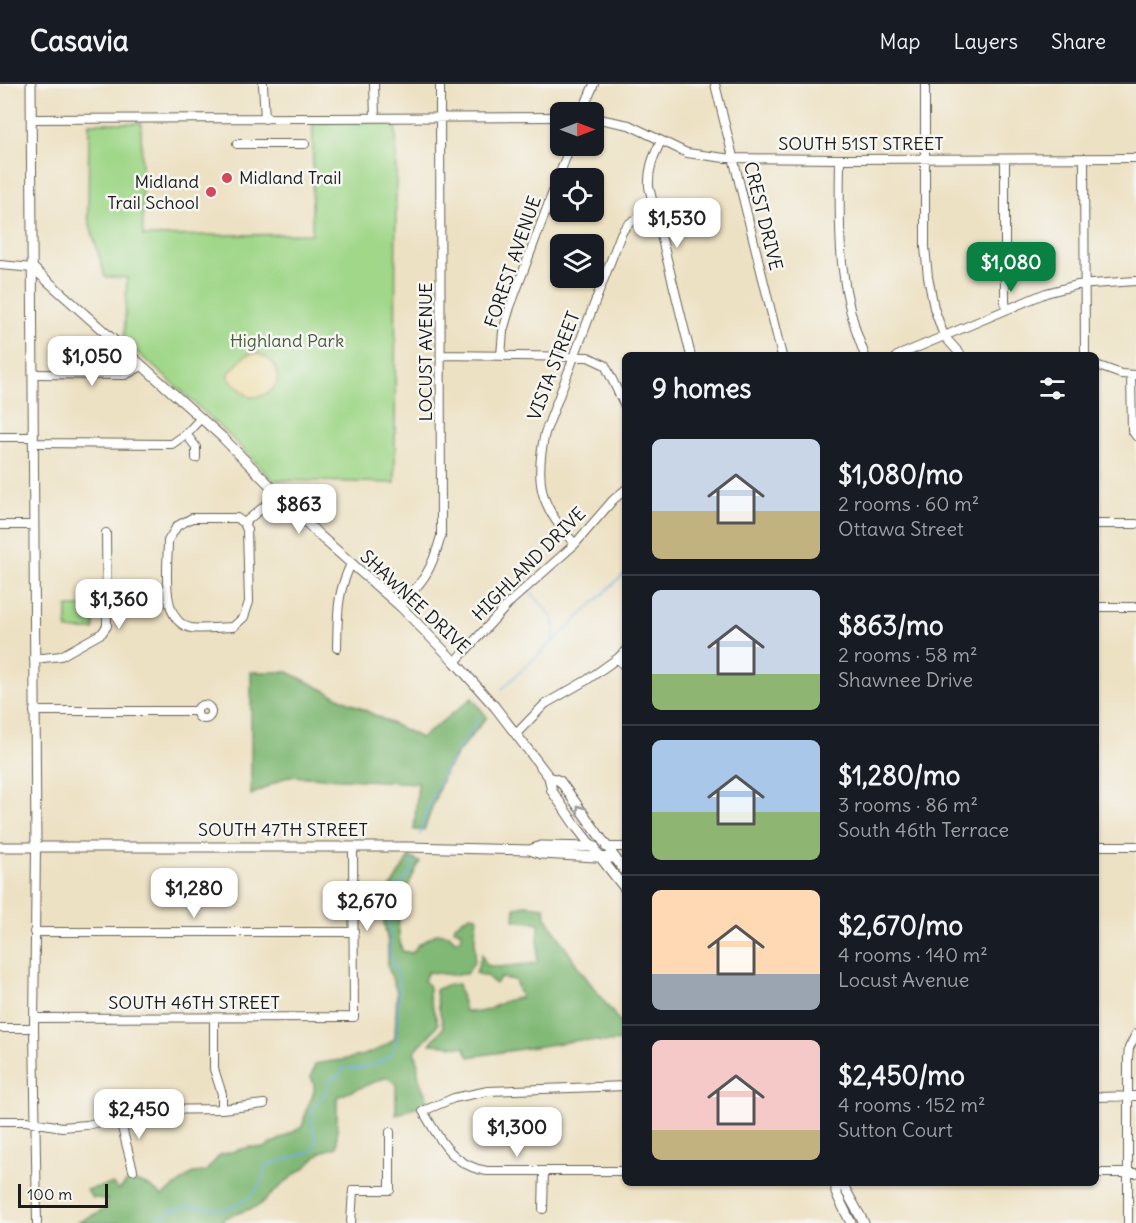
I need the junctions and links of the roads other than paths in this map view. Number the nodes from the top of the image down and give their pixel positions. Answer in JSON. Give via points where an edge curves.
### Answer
{"nodes":[{"id":1,"x":31,"y":84,"type":"edge"},
{"id":2,"x":263,"y":84,"type":"edge"},
{"id":3,"x":374,"y":84,"type":"edge"},
{"id":4,"x":440,"y":84,"type":"edge"},
{"id":5,"x":594,"y":84,"type":"edge"},
{"id":6,"x":715,"y":84,"type":"edge"},
{"id":7,"x":925,"y":84,"type":"edge"},
{"id":8,"x":586,"y":102,"type":"edge"},
{"id":9,"x":550,"y":117,"type":"edge"},
{"id":10,"x":375,"y":118,"type":"junction"},
{"id":11,"x":440,"y":118,"type":"junction"},
{"id":12,"x":31,"y":119,"type":"junction"},
{"id":13,"x":265,"y":119,"type":"junction"},
{"id":14,"x":604,"y":120,"type":"edge"},
{"id":15,"x":661,"y":141,"type":"junction"},
{"id":16,"x":237,"y":144,"type":"dead end"},
{"id":17,"x":305,"y":144,"type":"dead end"},
{"id":18,"x":566,"y":156,"type":"edge"},
{"id":19,"x":733,"y":158,"type":"junction"},
{"id":20,"x":1084,"y":158,"type":"junction"},
{"id":21,"x":1136,"y":158,"type":"edge"},
{"id":22,"x":840,"y":159,"type":"junction"},
{"id":23,"x":925,"y":159,"type":"junction"},
{"id":24,"x":1005,"y":159,"type":"junction"},
{"id":25,"x":654,"y":212,"type":"junction"},
{"id":26,"x":0,"y":265,"type":"edge"},
{"id":27,"x":33,"y":268,"type":"junction"},
{"id":28,"x":1136,"y":281,"type":"edge"},
{"id":29,"x":1085,"y":284,"type":"junction"},
{"id":30,"x":55,"y":288,"type":"junction"},
{"id":31,"x":33,"y":294,"type":"junction"},
{"id":32,"x":1006,"y":309,"type":"junction"},
{"id":33,"x":944,"y":336,"type":"junction"},
{"id":34,"x":690,"y":352,"type":"edge"},
{"id":35,"x":781,"y":352,"type":"edge"},
{"id":36,"x":863,"y":352,"type":"edge"},
{"id":37,"x":906,"y":352,"type":"edge"},
{"id":38,"x":958,"y":352,"type":"edge"},
{"id":39,"x":1085,"y":352,"type":"edge"},
{"id":40,"x":441,"y":356,"type":"junction"},
{"id":41,"x":501,"y":356,"type":"junction"},
{"id":42,"x":573,"y":356,"type":"junction"},
{"id":43,"x":142,"y":366,"type":"junction"},
{"id":44,"x":1099,"y":366,"type":"edge"},
{"id":45,"x":33,"y":374,"type":"junction"},
{"id":46,"x":1134,"y":375,"type":"edge"},
{"id":47,"x":622,"y":400,"type":"edge"},
{"id":48,"x":201,"y":418,"type":"junction"},
{"id":49,"x":186,"y":434,"type":"junction"},
{"id":50,"x":1136,"y":436,"type":"edge"},
{"id":51,"x":0,"y":438,"type":"edge"},
{"id":52,"x":33,"y":440,"type":"junction"},
{"id":53,"x":196,"y":458,"type":"dead end"},
{"id":54,"x":622,"y":492,"type":"edge"},
{"id":55,"x":279,"y":494,"type":"junction"},
{"id":56,"x":244,"y":523,"type":"junction"},
{"id":57,"x":1099,"y":524,"type":"edge"},
{"id":58,"x":1136,"y":524,"type":"edge"},
{"id":59,"x":0,"y":525,"type":"edge"},
{"id":60,"x":33,"y":525,"type":"junction"},
{"id":61,"x":106,"y":533,"type":"dead end"},
{"id":62,"x":574,"y":544,"type":"junction"},
{"id":63,"x":351,"y":564,"type":"junction"},
{"id":64,"x":400,"y":606,"type":"junction"},
{"id":65,"x":1099,"y":607,"type":"edge"},
{"id":66,"x":1136,"y":607,"type":"edge"},
{"id":67,"x":337,"y":648,"type":"dead end"},
{"id":68,"x":622,"y":654,"type":"edge"},
{"id":69,"x":618,"y":658,"type":"junction"},
{"id":70,"x":34,"y":659,"type":"junction"},
{"id":71,"x":455,"y":662,"type":"junction"},
{"id":72,"x":622,"y":663,"type":"edge"},
{"id":73,"x":34,"y":711,"type":"junction"},
{"id":74,"x":198,"y":711,"type":"dead end"},
{"id":75,"x":516,"y":734,"type":"junction"},
{"id":76,"x":549,"y":777,"type":"junction"},
{"id":77,"x":575,"y":825,"type":"junction"},
{"id":78,"x":1099,"y":846,"type":"edge"},
{"id":79,"x":1136,"y":846,"type":"edge"},
{"id":80,"x":0,"y":847,"type":"edge"},
{"id":81,"x":36,"y":847,"type":"junction"},
{"id":82,"x":353,"y":847,"type":"junction"},
{"id":83,"x":564,"y":847,"type":"junction"},
{"id":84,"x":590,"y":847,"type":"junction"},
{"id":85,"x":606,"y":847,"type":"junction"},
{"id":86,"x":622,"y":847,"type":"edge"},
{"id":87,"x":530,"y":850,"type":"junction"},
{"id":88,"x":599,"y":858,"type":"junction"},
{"id":89,"x":614,"y":858,"type":"junction"},
{"id":90,"x":622,"y":858,"type":"edge"},
{"id":91,"x":622,"y":868,"type":"edge"},
{"id":92,"x":622,"y":886,"type":"edge"},
{"id":93,"x":34,"y":932,"type":"junction"},
{"id":94,"x":354,"y":932,"type":"junction"},
{"id":95,"x":34,"y":1018,"type":"junction"},
{"id":96,"x":214,"y":1019,"type":"junction"},
{"id":97,"x":0,"y":1028,"type":"edge"},
{"id":98,"x":34,"y":1028,"type":"junction"},
{"id":99,"x":1136,"y":1034,"type":"edge"},
{"id":100,"x":622,"y":1086,"type":"edge"},
{"id":101,"x":1132,"y":1096,"type":"edge"},
{"id":102,"x":1099,"y":1097,"type":"edge"},
{"id":103,"x":264,"y":1104,"type":"dead end"},
{"id":104,"x":222,"y":1109,"type":"junction"},
{"id":105,"x":119,"y":1116,"type":"junction"},
{"id":106,"x":0,"y":1121,"type":"edge"},
{"id":107,"x":35,"y":1122,"type":"junction"},
{"id":108,"x":390,"y":1132,"type":"dead end"},
{"id":109,"x":133,"y":1170,"type":"dead end"},
{"id":110,"x":544,"y":1171,"type":"junction"},
{"id":111,"x":622,"y":1171,"type":"edge"},
{"id":112,"x":1099,"y":1173,"type":"edge"},
{"id":113,"x":1132,"y":1173,"type":"edge"},
{"id":114,"x":837,"y":1186,"type":"edge"},
{"id":115,"x":842,"y":1186,"type":"edge"},
{"id":116,"x":543,"y":1209,"type":"dead end"},
{"id":117,"x":861,"y":1219,"type":"edge"},
{"id":118,"x":850,"y":1221,"type":"edge"},
{"id":119,"x":37,"y":1223,"type":"edge"},
{"id":120,"x":351,"y":1223,"type":"edge"},
{"id":121,"x":1128,"y":1223,"type":"edge"}],
"edges":[{"from":1,"to":12,"type":"main road"},
{"from":2,"to":13,"type":"street"},
{"from":3,"to":10,"type":"street"},
{"from":4,"to":11,"type":"street","name":"LOCUST AVENUE"},
{"from":5,"to":8,"type":"street"},
{"from":6,"to":19,"type":"street","name":"CREST DRIVE"},
{"from":7,"to":23,"type":"street"},
{"from":9,"to":11,"type":"street"},
{"from":10,"to":11,"type":"street"},
{"from":10,"to":13,"type":"street"},
{"from":11,"to":40,"type":"street","name":"LOCUST AVENUE"},
{"from":12,"to":13,"type":"street"},
{"from":12,"to":27,"type":"main road"},
{"from":14,"to":15,"type":"street","name":"SOUTH 51ST STREET","via":[[629,125]]},
{"from":15,"to":19,"type":"street","name":"SOUTH 51ST STREET","via":[[687,153]]},
{"from":15,"to":25,"type":"street","via":[[648,173]]},
{"from":16,"to":17,"type":"street"},
{"from":18,"to":41,"type":"street","name":"FOREST AVENUE","via":[[502,331]]},
{"from":19,"to":22,"type":"street","name":"SOUTH 51ST STREET"},
{"from":19,"to":35,"type":"street","name":"CREST DRIVE"},
{"from":20,"to":21,"type":"street","name":"SOUTH 51ST STREET"},
{"from":20,"to":24,"type":"street","name":"SOUTH 51ST STREET"},
{"from":20,"to":29,"type":"street"},
{"from":22,"to":23,"type":"street","name":"SOUTH 51ST STREET"},
{"from":22,"to":36,"type":"street","via":[[841,266],[847,303]]},
{"from":23,"to":24,"type":"street","name":"SOUTH 51ST STREET"},
{"from":23,"to":33,"type":"street","via":[[928,277]]},
{"from":24,"to":32,"type":"street"},
{"from":25,"to":34,"type":"street"},
{"from":25,"to":42,"type":"street","name":"VISTA STREET","via":[[625,226]]},
{"from":26,"to":27,"type":"street"},
{"from":27,"to":30,"type":"main road","name":"SHAWNEE DRIVE"},
{"from":27,"to":31,"type":"main road"},
{"from":28,"to":29,"type":"street"},
{"from":29,"to":32,"type":"street","via":[[1046,293]]},
{"from":29,"to":39,"type":"street"},
{"from":30,"to":31,"type":"main road","via":[[38,288]]},
{"from":30,"to":43,"type":"main road","name":"SHAWNEE DRIVE"},
{"from":31,"to":45,"type":"main road"},
{"from":32,"to":33,"type":"street"},
{"from":33,"to":37,"type":"street"},
{"from":33,"to":38,"type":"street"},
{"from":40,"to":41,"type":"street"},
{"from":40,"to":64,"type":"street","name":"LOCUST AVENUE","via":[[441,537],[425,579]]},
{"from":41,"to":42,"type":"street"},
{"from":42,"to":47,"type":"street","via":[[588,357],[605,365]]},
{"from":42,"to":62,"type":"street","name":"VISTA STREET","via":[[545,433],[540,480],[546,504]]},
{"from":43,"to":45,"type":"street","via":[[125,375]]},
{"from":43,"to":48,"type":"main road","name":"SHAWNEE DRIVE"},
{"from":44,"to":46,"type":"street"},
{"from":45,"to":52,"type":"main road"},
{"from":46,"to":50,"type":"street","via":[[1132,430]]},
{"from":48,"to":49,"type":"street"},
{"from":48,"to":55,"type":"main road","name":"SHAWNEE DRIVE"},
{"from":49,"to":52,"type":"street","via":[[172,444]]},
{"from":49,"to":53,"type":"street","via":[[196,447]]},
{"from":51,"to":52,"type":"street"},
{"from":52,"to":60,"type":"main road"},
{"from":54,"to":62,"type":"street","name":"HIGHLAND DRIVE"},
{"from":55,"to":56,"type":"street"},
{"from":55,"to":63,"type":"main road","name":"SHAWNEE DRIVE"},
{"from":56,"to":56,"type":"street","via":[[249,602],[244,617],[233,627],[193,628],[174,618],[168,604],[170,534],[192,518],[237,518]]},
{"from":57,"to":58,"type":"street"},
{"from":59,"to":60,"type":"street"},
{"from":60,"to":70,"type":"main road"},
{"from":61,"to":70,"type":"street","via":[[106,626],[102,633],[60,656]]},
{"from":62,"to":71,"type":"street","name":"HIGHLAND DRIVE","via":[[511,601]]},
{"from":63,"to":64,"type":"main road","name":"SHAWNEE DRIVE"},
{"from":63,"to":67,"type":"street","via":[[338,598]]},
{"from":64,"to":71,"type":"main road","name":"SHAWNEE DRIVE"},
{"from":65,"to":66,"type":"street"},
{"from":68,"to":69,"type":"street"},
{"from":69,"to":72,"type":"street"},
{"from":69,"to":75,"type":"street","via":[[545,704]]},
{"from":70,"to":73,"type":"main road"},
{"from":71,"to":75,"type":"main road","name":"SHAWNEE DRIVE"},
{"from":73,"to":74,"type":"street"},
{"from":73,"to":81,"type":"main road"},
{"from":75,"to":76,"type":"main road","name":"SHAWNEE DRIVE"},
{"from":76,"to":77,"type":"main road","name":"SHAWNEE DRIVE","via":[[552,792]]},
{"from":85,"to":76,"type":"main road","name":"SHAWNEE DRIVE","one_way":true,"via":[[560,781]]},
{"from":77,"to":83,"type":"main road","via":[[572,842]]},
{"from":77,"to":84,"type":"main road","name":"SHAWNEE DRIVE"},
{"from":78,"to":79,"type":"street"},
{"from":80,"to":81,"type":"main road","name":"SOUTH 47TH STREET"},
{"from":81,"to":82,"type":"main road","name":"SOUTH 47TH STREET"},
{"from":81,"to":93,"type":"street"},
{"from":82,"to":87,"type":"main road","name":"SOUTH 47TH STREET"},
{"from":82,"to":94,"type":"street"},
{"from":83,"to":84,"type":"main road","name":"SOUTH 47TH STREET"},
{"from":83,"to":87,"type":"main road","name":"SOUTH 47TH STREET","via":[[536,846]]},
{"from":84,"to":85,"type":"main road","name":"SOUTH 47TH STREET"},
{"from":84,"to":88,"type":"main road","name":"SHAWNEE DRIVE"},
{"from":85,"to":86,"type":"street","name":"SOUTH 47TH STREET"},
{"from":85,"to":89,"type":"main road","name":"SHAWNEE DRIVE"},
{"from":87,"to":88,"type":"main road","name":"SOUTH 47TH STREET"},
{"from":88,"to":89,"type":"main road","name":"SOUTH 47TH STREET"},
{"from":88,"to":92,"type":"main road","name":"SHAWNEE DRIVE"},
{"from":89,"to":90,"type":"street","name":"SOUTH 47TH STREET"},
{"from":89,"to":91,"type":"main road","name":"SHAWNEE DRIVE"},
{"from":93,"to":94,"type":"street"},
{"from":93,"to":95,"type":"street"},
{"from":94,"to":96,"type":"street","name":"SOUTH 46TH STREET","via":[[354,1017]]},
{"from":95,"to":96,"type":"street","name":"SOUTH 46TH STREET"},
{"from":95,"to":98,"type":"street"},
{"from":96,"to":104,"type":"street","via":[[214,1069]]},
{"from":97,"to":98,"type":"street"},
{"from":98,"to":107,"type":"street"},
{"from":99,"to":101,"type":"street","via":[[1128,1052]]},
{"from":100,"to":110,"type":"street","via":[[488,1091],[454,1098],[423,1111],[444,1146],[470,1167],[487,1171]]},
{"from":101,"to":102,"type":"street"},
{"from":101,"to":113,"type":"street"},
{"from":103,"to":104,"type":"street"},
{"from":104,"to":105,"type":"street","via":[[149,1110]]},
{"from":105,"to":107,"type":"street","via":[[62,1127]]},
{"from":105,"to":109,"type":"street"},
{"from":106,"to":107,"type":"street"},
{"from":107,"to":119,"type":"street"},
{"from":108,"to":120,"type":"street","via":[[390,1190],[353,1190]]},
{"from":110,"to":111,"type":"street"},
{"from":110,"to":116,"type":"street"},
{"from":112,"to":113,"type":"street"},
{"from":113,"to":121,"type":"street"},
{"from":114,"to":118,"type":"main road"},
{"from":115,"to":117,"type":"main road"},
{"from":117,"to":118,"type":"main road"}]}
